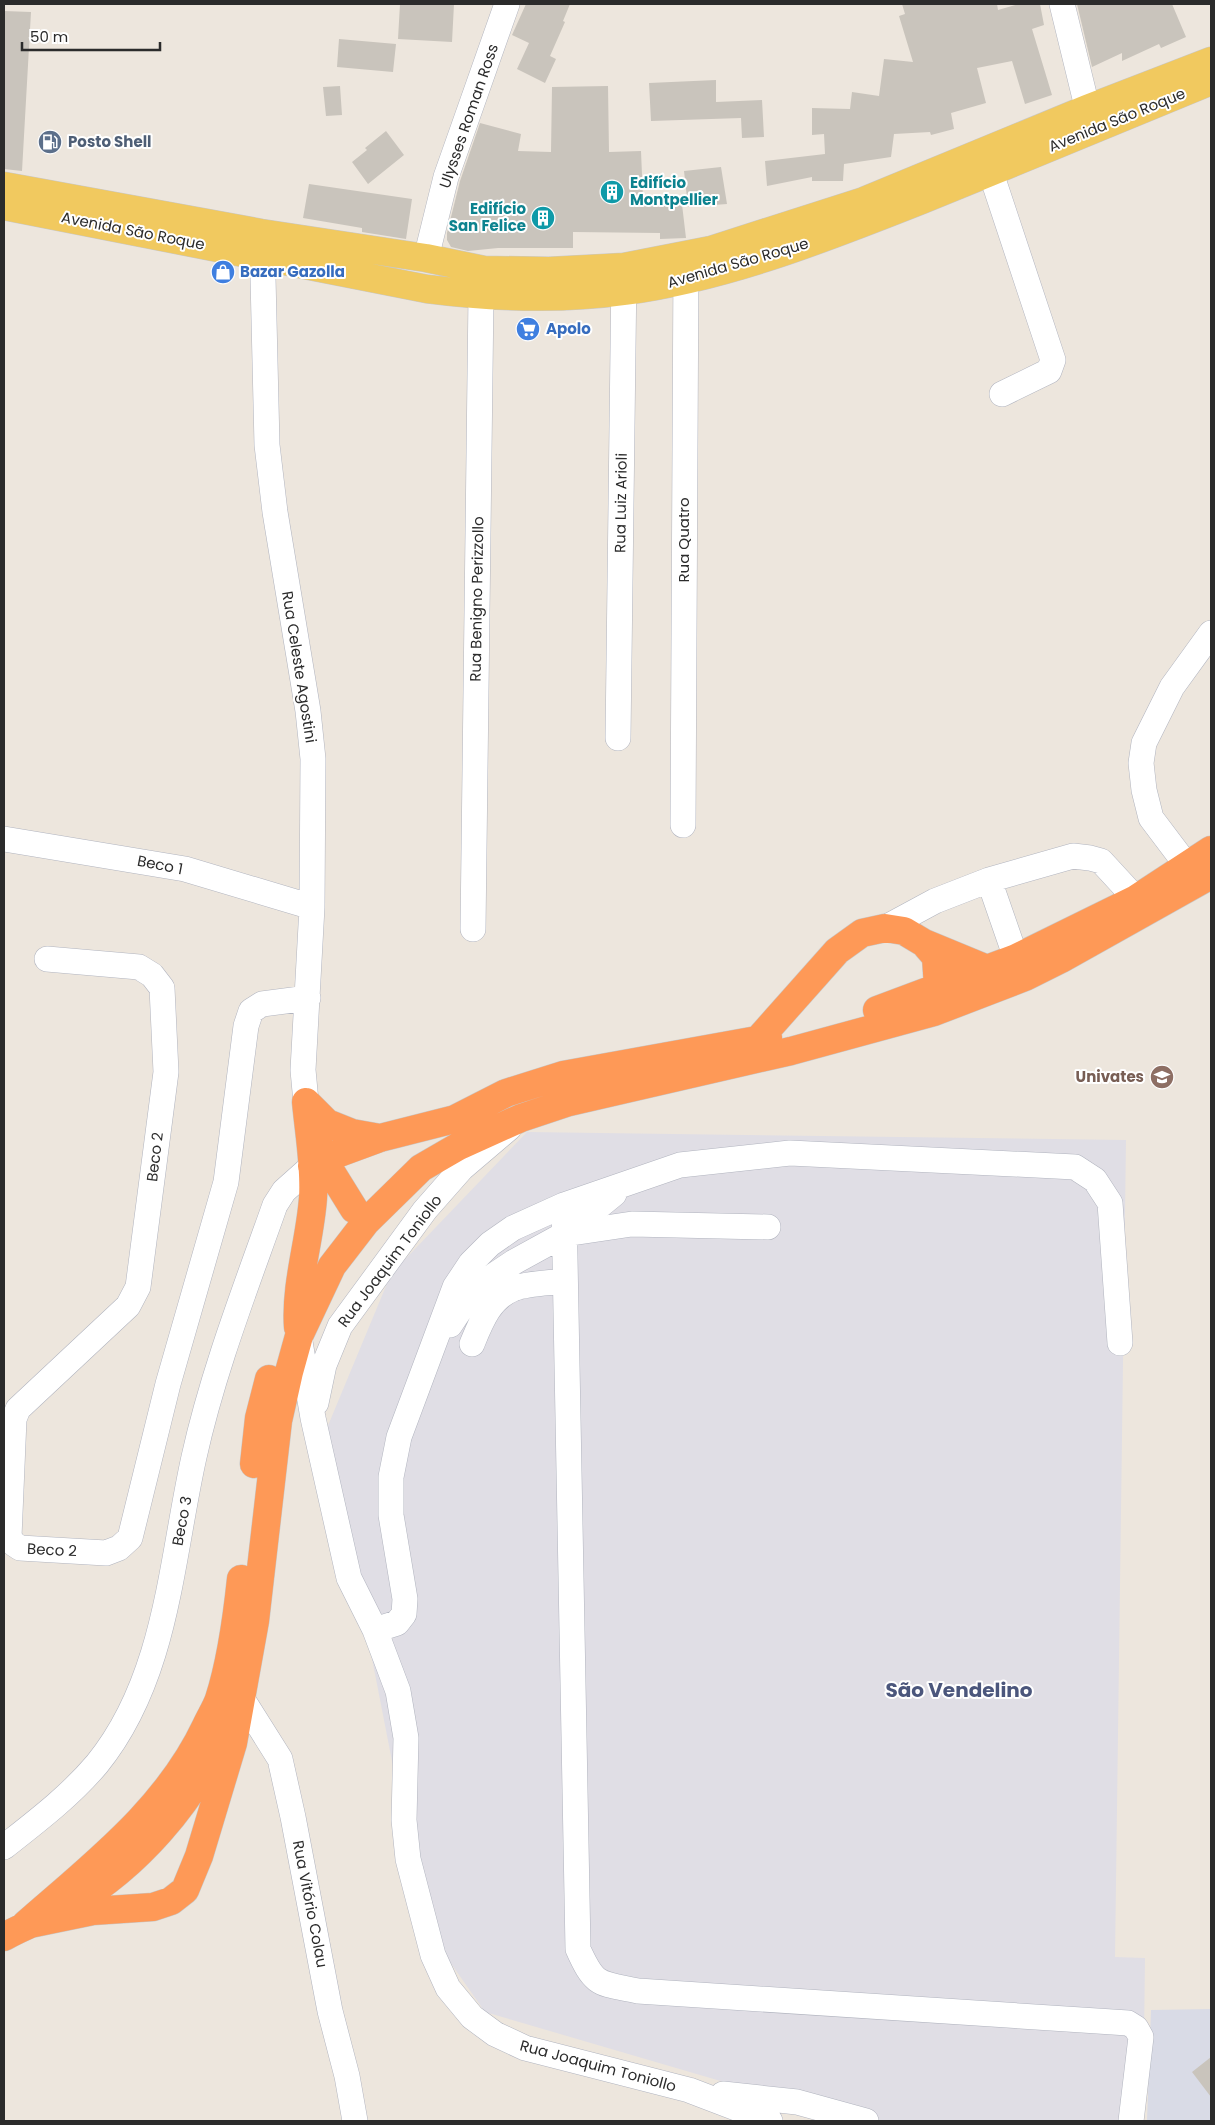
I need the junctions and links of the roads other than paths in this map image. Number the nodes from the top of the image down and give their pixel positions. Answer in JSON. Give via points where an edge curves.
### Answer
{"nodes":[{"id":1,"x":507,"y":4,"type":"edge"},
{"id":2,"x":1062,"y":4,"type":"edge"},
{"id":3,"x":1211,"y":61,"type":"edge"},
{"id":4,"x":1211,"y":81,"type":"edge"},
{"id":5,"x":1090,"y":119,"type":"junction"},
{"id":6,"x":988,"y":162,"type":"junction"},
{"id":7,"x":4,"y":186,"type":"edge"},
{"id":8,"x":4,"y":206,"type":"edge"},
{"id":9,"x":262,"y":245,"type":"junction"},
{"id":10,"x":426,"y":258,"type":"junction"},
{"id":11,"x":686,"y":268,"type":"junction"},
{"id":12,"x":623,"y":280,"type":"junction"},
{"id":13,"x":476,"y":286,"type":"junction"},
{"id":14,"x":1002,"y":394,"type":"dead end"},
{"id":15,"x":1211,"y":633,"type":"edge"},
{"id":16,"x":618,"y":738,"type":"dead end"},
{"id":17,"x":683,"y":825,"type":"dead end"},
{"id":18,"x":4,"y":839,"type":"edge"},
{"id":19,"x":1211,"y":850,"type":"edge"},
{"id":20,"x":1199,"y":871,"type":"edge"},
{"id":21,"x":989,"y":880,"type":"junction"},
{"id":22,"x":1136,"y":899,"type":"junction"},
{"id":23,"x":312,"y":907,"type":"junction"},
{"id":24,"x":885,"y":928,"type":"junction"},
{"id":25,"x":473,"y":929,"type":"dead end"},
{"id":26,"x":924,"y":943,"type":"junction"},
{"id":27,"x":1016,"y":958,"type":"junction"},
{"id":28,"x":47,"y":959,"type":"dead end"},
{"id":29,"x":987,"y":969,"type":"junction"},
{"id":30,"x":308,"y":998,"type":"junction"},
{"id":31,"x":936,"y":1000,"type":"junction"},
{"id":32,"x":757,"y":1041,"type":"junction"},
{"id":33,"x":306,"y":1102,"type":"junction"},
{"id":34,"x":455,"y":1118,"type":"junction"},
{"id":35,"x":522,"y":1118,"type":"junction"},
{"id":36,"x":380,"y":1138,"type":"junction"},
{"id":37,"x":317,"y":1163,"type":"junction"},
{"id":38,"x":626,"y":1184,"type":"junction"},
{"id":39,"x":564,"y":1205,"type":"junction"},
{"id":40,"x":354,"y":1209,"type":"junction"},
{"id":41,"x":768,"y":1227,"type":"dead end"},
{"id":42,"x":565,"y":1234,"type":"junction"},
{"id":43,"x":564,"y":1281,"type":"junction"},
{"id":44,"x":297,"y":1302,"type":"junction"},
{"id":45,"x":299,"y":1336,"type":"junction"},
{"id":46,"x":1120,"y":1343,"type":"dead end"},
{"id":47,"x":472,"y":1344,"type":"dead end"},
{"id":48,"x":433,"y":1350,"type":"junction"},
{"id":49,"x":313,"y":1418,"type":"junction"},
{"id":50,"x":376,"y":1630,"type":"junction"},
{"id":51,"x":241,"y":1697,"type":"junction"},
{"id":52,"x":126,"y":1836,"type":"junction"},
{"id":53,"x":4,"y":1847,"type":"edge"},
{"id":54,"x":114,"y":1877,"type":"junction"},
{"id":55,"x":153,"y":1907,"type":"junction"},
{"id":56,"x":14,"y":1931,"type":"edge"},
{"id":57,"x":689,"y":2090,"type":"junction"},
{"id":58,"x":356,"y":2121,"type":"edge"},
{"id":59,"x":770,"y":2121,"type":"edge"},
{"id":60,"x":866,"y":2121,"type":"edge"},
{"id":61,"x":1131,"y":2121,"type":"edge"}],
"edges":[{"from":1,"to":10,"type":"street","name":"Ulysses Roman Ross","via":[[446,177]]},
{"from":2,"to":5,"type":"street"},
{"from":3,"to":5,"type":"main road","name":"Avenida São Roque"},
{"from":4,"to":5,"type":"main road","name":"Avenida São Roque"},
{"from":5,"to":6,"type":"main road","name":"Avenida São Roque"},
{"from":6,"to":11,"type":"main road","name":"Avenida São Roque","via":[[711,250]]},
{"from":6,"to":14,"type":"street","via":[[1052,360],[1049,371]]},
{"from":7,"to":9,"type":"main road","name":"Avenida São Roque"},
{"from":8,"to":9,"type":"main road","name":"Avenida São Roque"},
{"from":9,"to":10,"type":"main road","name":"Avenida São Roque"},
{"from":9,"to":13,"type":"main road","name":"Avenida São Roque","via":[[427,289]]},
{"from":9,"to":23,"type":"street","name":"Rua Celeste Agostini","via":[[267,445],[313,759]]},
{"from":10,"to":13,"type":"main road","name":"Avenida São Roque"},
{"from":11,"to":12,"type":"main road","name":"Avenida São Roque"},
{"from":11,"to":17,"type":"street","name":"Rua Quatro"},
{"from":12,"to":13,"type":"main road","name":"Avenida São Roque","via":[[549,271]]},
{"from":12,"to":16,"type":"street","name":"Rua Luiz Arioli"},
{"from":13,"to":25,"type":"street","name":"Rua Benigno Perizzollo"},
{"from":15,"to":20,"type":"street","via":[[1172,688],[1144,743],[1141,763],[1151,818]]},
{"from":18,"to":23,"type":"street","name":"Beco 1","via":[[185,869]]},
{"from":19,"to":20,"type":"highway"},
{"from":20,"to":22,"type":"highway"},
{"from":20,"to":31,"type":"highway","via":[[1061,959],[1025,977]]},
{"from":21,"to":22,"type":"street","via":[[1073,856],[1090,858],[1101,861]]},
{"from":21,"to":24,"type":"street","via":[[935,901]]},
{"from":21,"to":27,"type":"street"},
{"from":22,"to":27,"type":"highway"},
{"from":23,"to":30,"type":"street","name":"Rua Celeste Agostini"},
{"from":24,"to":26,"type":"highway","via":[[904,931]]},
{"from":24,"to":32,"type":"highway","via":[[862,933],[837,951]]},
{"from":26,"to":29,"type":"highway"},
{"from":26,"to":31,"type":"highway","via":[[936,957]]},
{"from":27,"to":29,"type":"highway"},
{"from":28,"to":30,"type":"street","name":"Beco 2","via":[[139,967],[152,975],[162,988],[166,1072],[138,1287],[128,1306],[18,1409],[14,1419],[9,1537],[20,1548],[106,1553],[119,1548],[130,1538],[168,1384],[226,1182],[248,1018],[251,1011],[262,1004]]},
{"from":29,"to":31,"type":"highway"},
{"from":30,"to":33,"type":"street","name":"Rua Celeste Agostini","via":[[303,1070]]},
{"from":31,"to":32,"type":"highway","via":[[884,1008]]},
{"from":31,"to":35,"type":"highway","via":[[791,1051],[569,1102]]},
{"from":32,"to":34,"type":"highway","via":[[563,1075],[506,1093]]},
{"from":33,"to":36,"type":"highway","via":[[327,1123]]},
{"from":33,"to":37,"type":"highway"},
{"from":34,"to":36,"type":"highway"},
{"from":34,"to":40,"type":"highway"},
{"from":35,"to":45,"type":"highway","via":[[459,1146],[421,1168],[366,1222],[332,1266]]},
{"from":35,"to":49,"type":"street","name":"Rua Joaquim Toniollo","via":[[462,1168],[425,1210],[340,1326],[324,1365]]},
{"from":36,"to":37,"type":"highway"},
{"from":37,"to":40,"type":"highway"},
{"from":37,"to":44,"type":"highway"},
{"from":37,"to":53,"type":"street","name":"Beco 3","via":[[284,1191],[275,1205],[229,1334],[194,1456],[170,1586],[146,1677],[126,1720],[97,1763],[54,1808]]},
{"from":38,"to":39,"type":"street"},
{"from":38,"to":42,"type":"street"},
{"from":38,"to":46,"type":"street","via":[[680,1165],[790,1153],[1074,1167],[1095,1180],[1110,1203]]},
{"from":39,"to":42,"type":"street"},
{"from":39,"to":48,"type":"street","via":[[513,1228],[471,1262],[455,1287]]},
{"from":40,"to":44,"type":"highway","via":[[324,1251]]},
{"from":41,"to":42,"type":"street","via":[[632,1224]]},
{"from":42,"to":43,"type":"street"},
{"from":42,"to":48,"type":"street","via":[[484,1282],[464,1304]]},
{"from":43,"to":47,"type":"street","via":[[514,1288],[495,1300],[483,1316]]},
{"from":43,"to":61,"type":"street","via":[[578,1949],[588,1972],[602,1984],[638,1990],[1128,2023],[1136,2028],[1141,2038]]},
{"from":44,"to":45,"type":"highway"},
{"from":44,"to":52,"type":"highway","via":[[274,1356],[259,1418],[238,1604],[219,1699],[195,1749],[162,1796]]},
{"from":45,"to":49,"type":"street"},
{"from":45,"to":51,"type":"highway","via":[[278,1421],[255,1621]]},
{"from":48,"to":50,"type":"street","via":[[399,1437],[391,1478],[391,1515],[406,1599],[404,1614],[397,1623]]},
{"from":49,"to":50,"type":"street","name":"Rua Joaquim Toniollo","via":[[349,1578]]},
{"from":50,"to":57,"type":"street","name":"Rua Joaquim Toniollo","via":[[398,1691],[406,1738],[404,1820],[408,1859],[433,1955],[448,1988],[472,2017],[495,2034],[525,2048]]},
{"from":51,"to":54,"type":"highway","via":[[195,1785],[170,1820]]},
{"from":51,"to":55,"type":"highway","via":[[233,1743],[195,1867],[185,1890],[171,1901]]},
{"from":51,"to":58,"type":"street","name":"Rua Vitório Colau","via":[[280,1760],[294,1817],[330,2011]]},
{"from":52,"to":54,"type":"highway","via":[[113,1860]]},
{"from":52,"to":56,"type":"highway"},
{"from":54,"to":55,"type":"highway","via":[[131,1898]]},
{"from":54,"to":56,"type":"highway","via":[[72,1905]]},
{"from":55,"to":56,"type":"highway","via":[[93,1911]]},
{"from":57,"to":59,"type":"street","name":"Rua Joaquim Toniollo"},
{"from":57,"to":60,"type":"street","via":[[797,2102]]}]}
